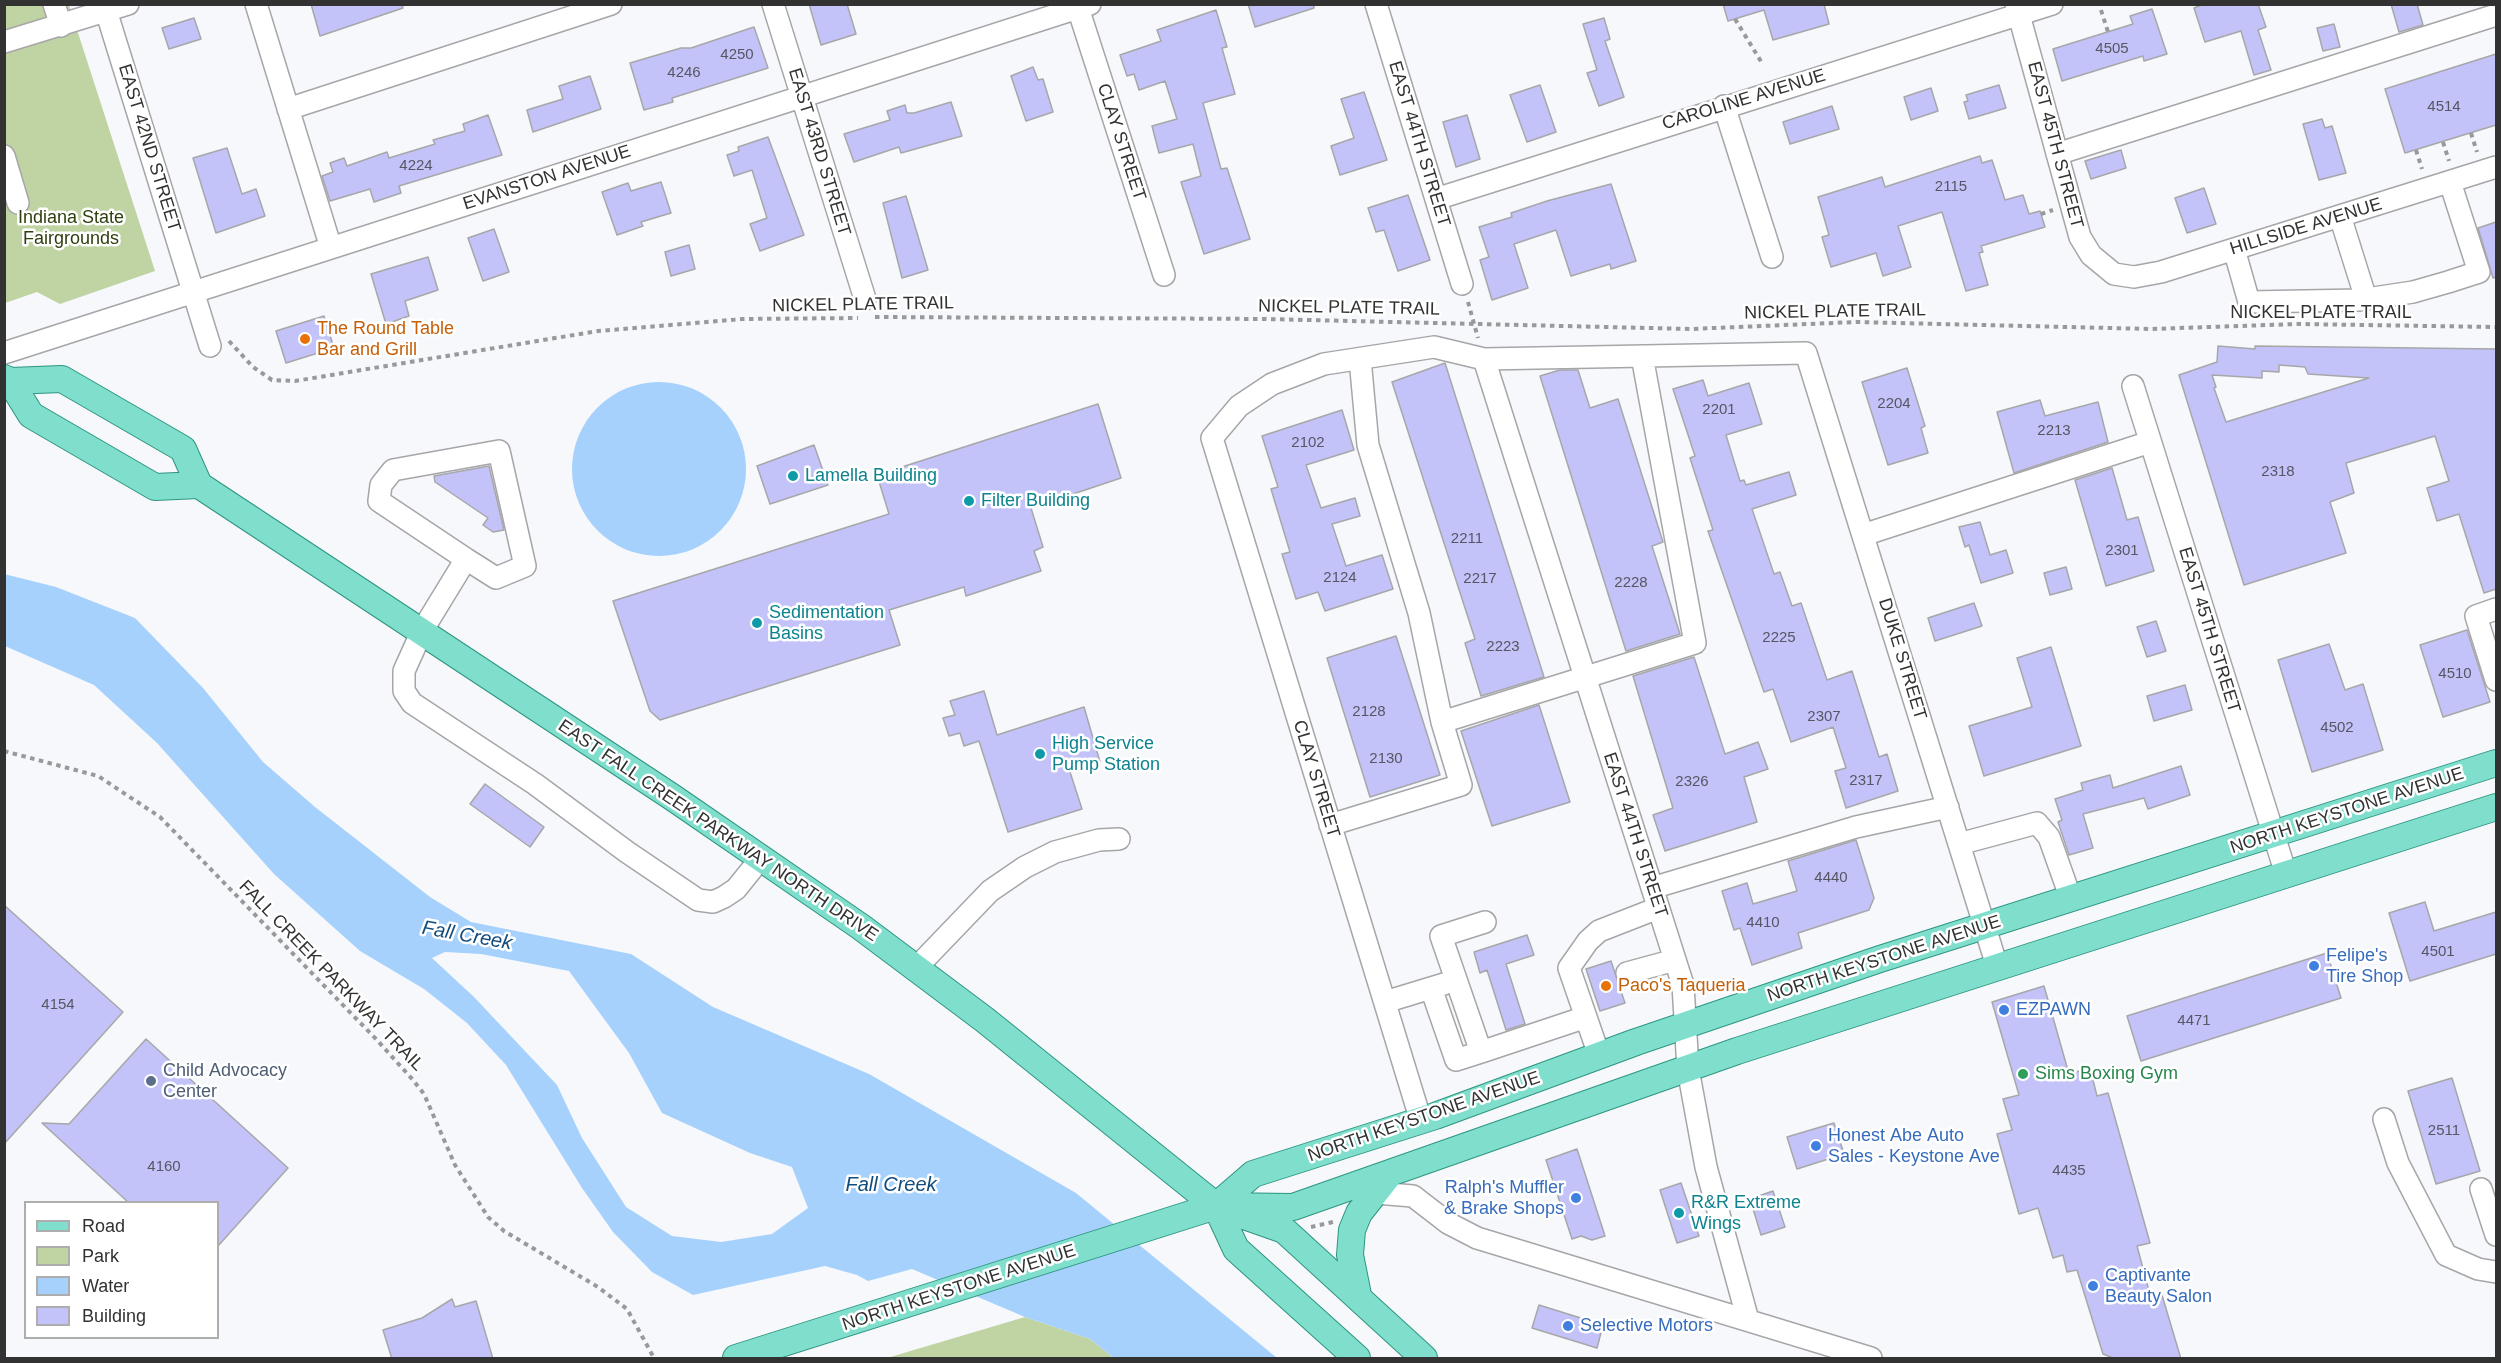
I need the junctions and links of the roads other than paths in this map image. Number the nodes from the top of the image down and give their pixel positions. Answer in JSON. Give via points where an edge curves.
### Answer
{"nodes":[{"id":1,"x":54,"y":4,"type":"edge"},
{"id":2,"x":128,"y":4,"type":"edge"},
{"id":3,"x":256,"y":4,"type":"edge"},
{"id":4,"x":611,"y":4,"type":"edge"},
{"id":5,"x":773,"y":4,"type":"edge"},
{"id":6,"x":1376,"y":4,"type":"edge"},
{"id":7,"x":2052,"y":4,"type":"edge"},
{"id":8,"x":1084,"y":7,"type":"edge"},
{"id":9,"x":106,"y":8,"type":"edge"},
{"id":10,"x":2018,"y":10,"type":"edge"},
{"id":11,"x":2496,"y":15,"type":"edge"},
{"id":12,"x":61,"y":26,"type":"junction"},
{"id":13,"x":4,"y":42,"type":"edge"},
{"id":14,"x":801,"y":96,"type":"junction"},
{"id":15,"x":1724,"y":106,"type":"junction"},
{"id":16,"x":288,"y":109,"type":"junction"},
{"id":17,"x":2057,"y":154,"type":"junction"},
{"id":18,"x":4,"y":156,"type":"edge"},
{"id":19,"x":2496,"y":167,"type":"edge"},
{"id":20,"x":2450,"y":173,"type":"junction"},
{"id":21,"x":1436,"y":199,"type":"junction"},
{"id":22,"x":18,"y":203,"type":"dead end"},
{"id":23,"x":2340,"y":216,"type":"junction"},
{"id":24,"x":331,"y":248,"type":"junction"},
{"id":25,"x":2234,"y":249,"type":"junction"},
{"id":26,"x":1772,"y":257,"type":"dead end"},
{"id":27,"x":2114,"y":274,"type":"joint"},
{"id":28,"x":1164,"y":275,"type":"dead end"},
{"id":29,"x":1462,"y":284,"type":"road end"},
{"id":30,"x":194,"y":292,"type":"junction"},
{"id":31,"x":2366,"y":299,"type":"junction"},
{"id":32,"x":865,"y":300,"type":"dead end"},
{"id":33,"x":217,"y":341,"type":"road end"},
{"id":34,"x":4,"y":353,"type":"edge"},
{"id":35,"x":1641,"y":356,"type":"junction"},
{"id":36,"x":1360,"y":359,"type":"junction"},
{"id":37,"x":1484,"y":359,"type":"junction"},
{"id":38,"x":7,"y":380,"type":"edge"},
{"id":39,"x":2133,"y":386,"type":"dead end"},
{"id":40,"x":2150,"y":442,"type":"junction"},
{"id":41,"x":199,"y":485,"type":"junction"},
{"id":42,"x":1863,"y":535,"type":"junction"},
{"id":43,"x":466,"y":559,"type":"junction"},
{"id":44,"x":2496,"y":609,"type":"edge"},
{"id":45,"x":422,"y":631,"type":"junction"},
{"id":46,"x":1586,"y":679,"type":"junction"},
{"id":47,"x":2496,"y":679,"type":"edge"},
{"id":48,"x":1442,"y":722,"type":"junction"},
{"id":49,"x":2496,"y":763,"type":"edge"},
{"id":50,"x":1948,"y":807,"type":"junction"},
{"id":51,"x":2496,"y":807,"type":"edge"},
{"id":52,"x":1330,"y":825,"type":"junction"},
{"id":53,"x":2273,"y":834,"type":"junction"},
{"id":54,"x":1119,"y":839,"type":"dead end"},
{"id":55,"x":1959,"y":844,"type":"junction"},
{"id":56,"x":761,"y":858,"type":"junction"},
{"id":57,"x":2286,"y":874,"type":"junction"},
{"id":58,"x":1652,"y":888,"type":"junction"},
{"id":59,"x":2071,"y":898,"type":"junction"},
{"id":60,"x":1658,"y":908,"type":"junction"},
{"id":61,"x":1485,"y":922,"type":"dead end"},
{"id":62,"x":1985,"y":926,"type":"junction"},
{"id":63,"x":1675,"y":960,"type":"junction"},
{"id":64,"x":1997,"y":966,"type":"junction"},
{"id":65,"x":916,"y":968,"type":"junction"},
{"id":66,"x":1627,"y":974,"type":"dead end"},
{"id":67,"x":1456,"y":981,"type":"junction"},
{"id":68,"x":1431,"y":988,"type":"junction"},
{"id":69,"x":1385,"y":1002,"type":"junction"},
{"id":70,"x":1586,"y":1017,"type":"junction"},
{"id":71,"x":1686,"y":1025,"type":"junction"},
{"id":72,"x":1480,"y":1052,"type":"junction"},
{"id":73,"x":1599,"y":1055,"type":"junction"},
{"id":74,"x":1688,"y":1069,"type":"junction"},
{"id":75,"x":2384,"y":1119,"type":"dead end"},
{"id":76,"x":1421,"y":1120,"type":"junction"},
{"id":77,"x":1383,"y":1184,"type":"junction"},
{"id":78,"x":2481,"y":1189,"type":"dead end"},
{"id":79,"x":1216,"y":1206,"type":"junction"},
{"id":80,"x":2496,"y":1235,"type":"edge"},
{"id":81,"x":2496,"y":1272,"type":"edge"},
{"id":82,"x":1358,"y":1295,"type":"junction"},
{"id":83,"x":1748,"y":1320,"type":"junction"},
{"id":84,"x":736,"y":1359,"type":"edge"},
{"id":85,"x":1357,"y":1359,"type":"edge"},
{"id":86,"x":1424,"y":1359,"type":"edge"},
{"id":87,"x":1871,"y":1359,"type":"edge"}],
"edges":[{"from":1,"to":12,"type":"street"},
{"from":2,"to":9,"type":"street"},
{"from":3,"to":16,"type":"street"},
{"from":4,"to":16,"type":"street"},
{"from":5,"to":14,"type":"street","name":"EAST 43RD STREET"},
{"from":6,"to":21,"type":"street","name":"EAST 44TH STREET"},
{"from":7,"to":10,"type":"street","name":"CAROLINE AVENUE"},
{"from":8,"to":14,"type":"street","name":"EVANSTON AVENUE"},
{"from":8,"to":28,"type":"street","name":"CLAY STREET"},
{"from":9,"to":12,"type":"street"},
{"from":9,"to":30,"type":"street","name":"EAST 42ND STREET"},
{"from":10,"to":15,"type":"street","name":"CAROLINE AVENUE"},
{"from":10,"to":17,"type":"street","name":"EAST 45TH STREET"},
{"from":11,"to":17,"type":"street"},
{"from":12,"to":13,"type":"street"},
{"from":14,"to":24,"type":"street","name":"EVANSTON AVENUE"},
{"from":14,"to":32,"type":"street","name":"EAST 43RD STREET"},
{"from":15,"to":21,"type":"street","name":"CAROLINE AVENUE"},
{"from":15,"to":26,"type":"street"},
{"from":16,"to":24,"type":"street"},
{"from":17,"to":27,"type":"street","name":"EAST 45TH STREET","via":[[2084,247]]},
{"from":18,"to":22,"type":"street"},
{"from":19,"to":20,"type":"street","name":"HILLSIDE AVENUE"},
{"from":20,"to":23,"type":"street","name":"HILLSIDE AVENUE"},
{"from":20,"to":31,"type":"street","via":[[2479,272],[2413,292]]},
{"from":21,"to":29,"type":"street","name":"EAST 44TH STREET"},
{"from":23,"to":25,"type":"street","name":"HILLSIDE AVENUE"},
{"from":23,"to":31,"type":"street"},
{"from":24,"to":30,"type":"street","name":"EVANSTON AVENUE"},
{"from":25,"to":27,"type":"street","name":"HILLSIDE AVENUE","via":[[2161,272],[2134,277]]},
{"from":25,"to":31,"type":"street","via":[[2249,302]]},
{"from":30,"to":33,"type":"street","name":"EAST 42ND STREET"},
{"from":30,"to":34,"type":"street","name":"EVANSTON AVENUE"},
{"from":35,"to":37,"type":"street"},
{"from":35,"to":42,"type":"street","name":"DUKE STREET","via":[[1806,352]]},
{"from":35,"to":46,"type":"street","via":[[1695,643]]},
{"from":36,"to":37,"type":"street","via":[[1434,348]]},
{"from":36,"to":48,"type":"street","via":[[1368,445],[1419,613]]},
{"from":36,"to":52,"type":"street","name":"CLAY STREET","via":[[1324,364],[1272,384],[1239,406],[1212,438]]},
{"from":37,"to":46,"type":"street","name":"EAST 44TH STREET"},
{"from":38,"to":41,"type":"main road","via":[[31,415],[154,487]]},
{"from":38,"to":41,"type":"main road","via":[[62,379],[183,448]]},
{"from":39,"to":40,"type":"street","name":"EAST 45TH STREET"},
{"from":40,"to":42,"type":"street"},
{"from":40,"to":53,"type":"street","name":"EAST 45TH STREET"},
{"from":41,"to":45,"type":"main road","name":"EAST FALL CREEK PARKWAY NORTH DRIVE"},
{"from":42,"to":50,"type":"street","name":"DUKE STREET"},
{"from":43,"to":43,"type":"street","via":[[379,501],[381,485],[393,470],[499,451],[525,566],[496,578]]},
{"from":43,"to":45,"type":"street"},
{"from":44,"to":47,"type":"street","via":[[2476,616]]},
{"from":45,"to":56,"type":"main road","name":"EAST FALL CREEK PARKWAY NORTH DRIVE"},
{"from":45,"to":56,"type":"street","via":[[402,682],[412,703],[535,784],[680,888],[698,900],[719,900],[736,889]]},
{"from":46,"to":48,"type":"street"},
{"from":46,"to":58,"type":"street","name":"EAST 44TH STREET"},
{"from":48,"to":52,"type":"street","via":[[1461,785]]},
{"from":49,"to":53,"type":"main road","name":"NORTH KEYSTONE AVENUE"},
{"from":50,"to":55,"type":"street","name":"DUKE STREET"},
{"from":50,"to":58,"type":"street","via":[[1856,826]]},
{"from":51,"to":57,"type":"main road","name":"NORTH KEYSTONE AVENUE"},
{"from":52,"to":69,"type":"street","name":"CLAY STREET"},
{"from":53,"to":57,"type":"street","name":"EAST 45TH STREET"},
{"from":53,"to":59,"type":"main road","name":"NORTH KEYSTONE AVENUE"},
{"from":54,"to":65,"type":"street","via":[[1077,846],[1025,867],[990,891]]},
{"from":55,"to":59,"type":"street","via":[[2037,823],[2049,837]]},
{"from":55,"to":62,"type":"street","name":"DUKE STREET"},
{"from":56,"to":65,"type":"main road","name":"EAST FALL CREEK PARKWAY NORTH DRIVE"},
{"from":57,"to":64,"type":"main road","name":"NORTH KEYSTONE AVENUE"},
{"from":58,"to":60,"type":"street","name":"EAST 44TH STREET"},
{"from":59,"to":62,"type":"main road","name":"NORTH KEYSTONE AVENUE"},
{"from":60,"to":63,"type":"street","name":"EAST 44TH STREET"},
{"from":60,"to":70,"type":"street","via":[[1599,930],[1569,968]]},
{"from":61,"to":67,"type":"street","via":[[1441,936]]},
{"from":62,"to":64,"type":"street","name":"DUKE STREET"},
{"from":62,"to":71,"type":"main road","name":"NORTH KEYSTONE AVENUE"},
{"from":63,"to":66,"type":"street"},
{"from":63,"to":71,"type":"street","name":"EAST 44TH STREET","via":[[1684,992]]},
{"from":64,"to":74,"type":"main road","name":"NORTH KEYSTONE AVENUE"},
{"from":65,"to":79,"type":"main road","name":"EAST FALL CREEK PARKWAY NORTH DRIVE"},
{"from":67,"to":68,"type":"street"},
{"from":67,"to":72,"type":"street"},
{"from":68,"to":69,"type":"street"},
{"from":68,"to":72,"type":"street","via":[[1456,1060]]},
{"from":69,"to":76,"type":"street","name":"CLAY STREET"},
{"from":70,"to":72,"type":"street"},
{"from":70,"to":73,"type":"street"},
{"from":71,"to":73,"type":"main road","name":"NORTH KEYSTONE AVENUE"},
{"from":71,"to":74,"type":"street","name":"EAST 44TH STREET"},
{"from":73,"to":76,"type":"main road","name":"NORTH KEYSTONE AVENUE"},
{"from":74,"to":77,"type":"main road","name":"NORTH KEYSTONE AVENUE"},
{"from":74,"to":83,"type":"street","name":"EAST 44TH STREET","via":[[1706,1167]]},
{"from":75,"to":81,"type":"street","via":[[2398,1163],[2446,1255]]},
{"from":76,"to":79,"type":"main road","name":"NORTH KEYSTONE AVENUE","via":[[1253,1174]]},
{"from":77,"to":79,"type":"main road","name":"NORTH KEYSTONE AVENUE","via":[[1345,1190],[1293,1207]]},
{"from":77,"to":82,"type":"main road","via":[[1359,1213],[1352,1230],[1350,1255]]},
{"from":77,"to":83,"type":"street","via":[[1413,1196],[1477,1238]]},
{"from":78,"to":80,"type":"street"},
{"from":79,"to":82,"type":"main road","name":"EAST FALL CREEK PARKWAY NORTH DRIVE","via":[[1284,1230]]},
{"from":79,"to":84,"type":"main road","name":"NORTH KEYSTONE AVENUE"},
{"from":79,"to":85,"type":"main road","name":"EAST FALL CREEK PARKWAY NORTH DRIVE","via":[[1236,1249]]},
{"from":82,"to":86,"type":"main road","name":"EAST FALL CREEK PARKWAY NORTH DRIVE"},
{"from":83,"to":87,"type":"street"}]}
